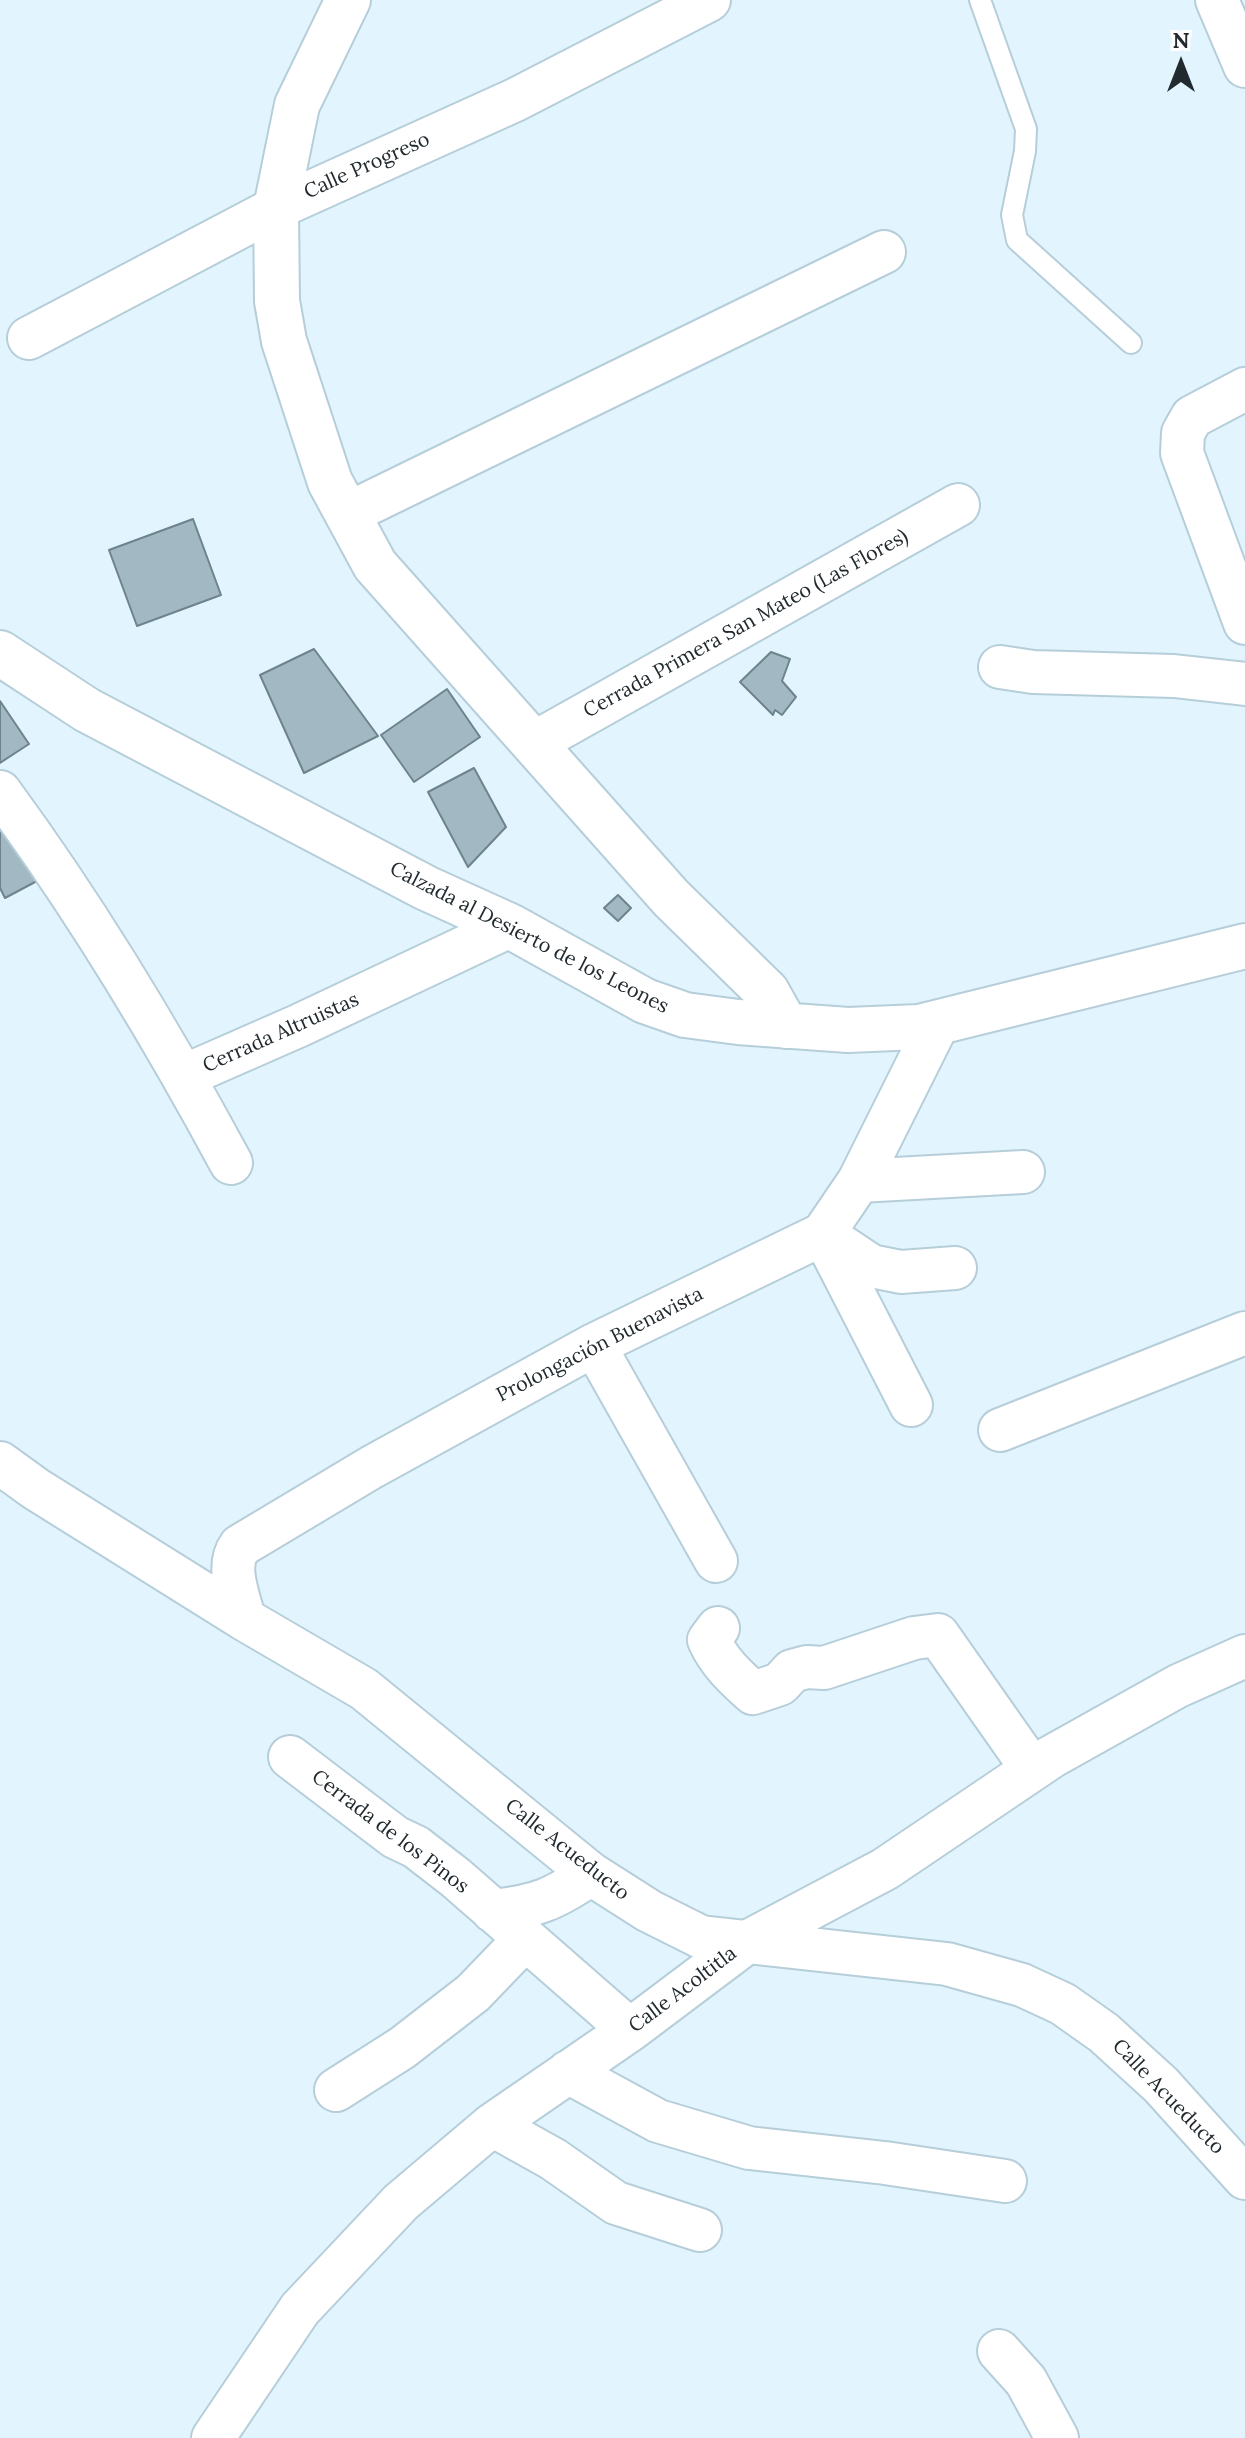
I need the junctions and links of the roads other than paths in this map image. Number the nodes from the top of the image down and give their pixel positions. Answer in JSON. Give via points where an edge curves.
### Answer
{"nodes":[{"id":1,"x":348,"y":0,"type":"edge"},
{"id":2,"x":709,"y":0,"type":"edge"},
{"id":3,"x":980,"y":0,"type":"edge"},
{"id":4,"x":1217,"y":0,"type":"edge"},
{"id":5,"x":1245,"y":66,"type":"edge"},
{"id":6,"x":276,"y":208,"type":"junction"},
{"id":7,"x":884,"y":252,"type":"dead end"},
{"id":8,"x":29,"y":338,"type":"dead end"},
{"id":9,"x":1131,"y":343,"type":"dead end"},
{"id":10,"x":1245,"y":389,"type":"edge"},
{"id":11,"x":958,"y":505,"type":"dead end"},
{"id":12,"x":347,"y":514,"type":"junction"},
{"id":13,"x":1245,"y":623,"type":"edge"},
{"id":14,"x":0,"y":654,"type":"edge"},
{"id":15,"x":1000,"y":667,"type":"dead end"},
{"id":16,"x":1245,"y":684,"type":"edge"},
{"id":17,"x":534,"y":743,"type":"junction"},
{"id":18,"x":0,"y":792,"type":"edge"},
{"id":19,"x":510,"y":926,"type":"junction"},
{"id":20,"x":1245,"y":946,"type":"edge"},
{"id":21,"x":938,"y":1023,"type":"junction"},
{"id":22,"x":786,"y":1026,"type":"junction"},
{"id":23,"x":184,"y":1076,"type":"junction"},
{"id":24,"x":231,"y":1163,"type":"dead end"},
{"id":25,"x":1023,"y":1172,"type":"dead end"},
{"id":26,"x":859,"y":1181,"type":"junction"},
{"id":27,"x":823,"y":1234,"type":"junction"},
{"id":28,"x":955,"y":1268,"type":"dead end"},
{"id":29,"x":1245,"y":1333,"type":"edge"},
{"id":30,"x":594,"y":1345,"type":"junction"},
{"id":31,"x":911,"y":1405,"type":"dead end"},
{"id":32,"x":1000,"y":1430,"type":"dead end"},
{"id":33,"x":0,"y":1463,"type":"edge"},
{"id":34,"x":716,"y":1561,"type":"dead end"},
{"id":35,"x":244,"y":1619,"type":"junction"},
{"id":36,"x":718,"y":1628,"type":"dead end"},
{"id":37,"x":1245,"y":1656,"type":"edge"},
{"id":38,"x":290,"y":1757,"type":"dead end"},
{"id":39,"x":1032,"y":1769,"type":"junction"},
{"id":40,"x":591,"y":1874,"type":"junction"},
{"id":41,"x":493,"y":1911,"type":"junction"},
{"id":42,"x":525,"y":1939,"type":"junction"},
{"id":43,"x":747,"y":1942,"type":"junction"},
{"id":44,"x":630,"y":2030,"type":"junction"},
{"id":45,"x":568,"y":2072,"type":"junction"},
{"id":46,"x":336,"y":2090,"type":"dead end"},
{"id":47,"x":492,"y":2125,"type":"junction"},
{"id":48,"x":1245,"y":2178,"type":"edge"},
{"id":49,"x":1005,"y":2181,"type":"dead end"},
{"id":50,"x":700,"y":2230,"type":"dead end"},
{"id":51,"x":999,"y":2351,"type":"dead end"},
{"id":52,"x":213,"y":2438,"type":"edge"},
{"id":53,"x":1057,"y":2438,"type":"edge"}],
"edges":[{"from":1,"to":6,"type":"street","via":[[297,105]]},
{"from":2,"to":6,"type":"street","name":"Calle Progreso","via":[[515,100]]},
{"from":3,"to":9,"type":"lane","via":[[1026,129],[1012,215],[1017,240]]},
{"from":4,"to":5,"type":"street"},
{"from":6,"to":8,"type":"street","name":"Calle Progreso"},
{"from":6,"to":12,"type":"street","via":[[277,301],[284,341],[330,482]]},
{"from":7,"to":12,"type":"street"},
{"from":10,"to":13,"type":"street","via":[[1192,417],[1183,433],[1182,453]]},
{"from":11,"to":17,"type":"street","name":"Cerrada Primera San Mateo (Las Flores)"},
{"from":12,"to":17,"type":"street","via":[[375,565]]},
{"from":14,"to":19,"type":"street","name":"Calzada al Desierto de los Leones","via":[[87,710],[426,888]]},
{"from":15,"to":16,"type":"street"},
{"from":17,"to":22,"type":"street","via":[[671,898],[767,992]]},
{"from":18,"to":23,"type":"street","name":"Cerrada Altruistas","via":[[52,862]]},
{"from":19,"to":22,"type":"street","name":"Calzada al Desierto de los Leones","via":[[645,1001],[685,1015]]},
{"from":19,"to":23,"type":"street","name":"Cerrada Altruistas"},
{"from":20,"to":21,"type":"street","name":"Calzada al Desierto de los Leones"},
{"from":21,"to":22,"type":"street","name":"Calzada al Desierto de los Leones","via":[[848,1030]]},
{"from":21,"to":26,"type":"street","name":"Prolongación Buenavista"},
{"from":23,"to":24,"type":"street"},
{"from":25,"to":26,"type":"street"},
{"from":26,"to":27,"type":"street","name":"Prolongación Buenavista"},
{"from":27,"to":28,"type":"street","via":[[871,1266],[901,1272]]},
{"from":27,"to":30,"type":"street","name":"Prolongación Buenavista"},
{"from":27,"to":31,"type":"street"},
{"from":29,"to":32,"type":"street"},
{"from":30,"to":34,"type":"street"},
{"from":30,"to":35,"type":"street","name":"Prolongación Buenavista","via":[[240,1546],[232,1568]]},
{"from":33,"to":35,"type":"street","name":"Calle Acueducto"},
{"from":35,"to":40,"type":"street","name":"Calle Acueducto","via":[[364,1689]]},
{"from":36,"to":39,"type":"street","via":[[709,1640],[715,1654],[753,1693],[780,1684],[792,1671],[824,1668],[938,1635]]},
{"from":37,"to":39,"type":"street","name":"Calle Acoltitla","via":[[1178,1686]]},
{"from":38,"to":41,"type":"street","name":"Cerrada de los Pinos","via":[[395,1837],[416,1847]]},
{"from":39,"to":43,"type":"street","name":"Calle Acoltitla","via":[[885,1869]]},
{"from":40,"to":41,"type":"street","via":[[554,1898]]},
{"from":40,"to":43,"type":"street","name":"Calle Acueducto","via":[[701,1937]]},
{"from":41,"to":42,"type":"street","name":"Cerrada de los Pinos"},
{"from":42,"to":44,"type":"street","name":"Cerrada de los Pinos"},
{"from":42,"to":46,"type":"street","via":[[473,1993]]},
{"from":43,"to":44,"type":"street","name":"Calle Acoltitla"},
{"from":43,"to":48,"type":"street","name":"Calle Acueducto","via":[[947,1964],[1022,1985],[1063,2004],[1161,2085]]},
{"from":44,"to":45,"type":"street","name":"Calle Acoltitla"},
{"from":45,"to":47,"type":"street","name":"Calle Acoltitla"},
{"from":45,"to":49,"type":"street","via":[[658,2121],[749,2148]]},
{"from":47,"to":50,"type":"street","via":[[616,2203]]},
{"from":47,"to":52,"type":"street","name":"Calle Acoltitla","via":[[401,2202],[300,2309]]},
{"from":51,"to":53,"type":"street","via":[[1026,2381]]}]}
